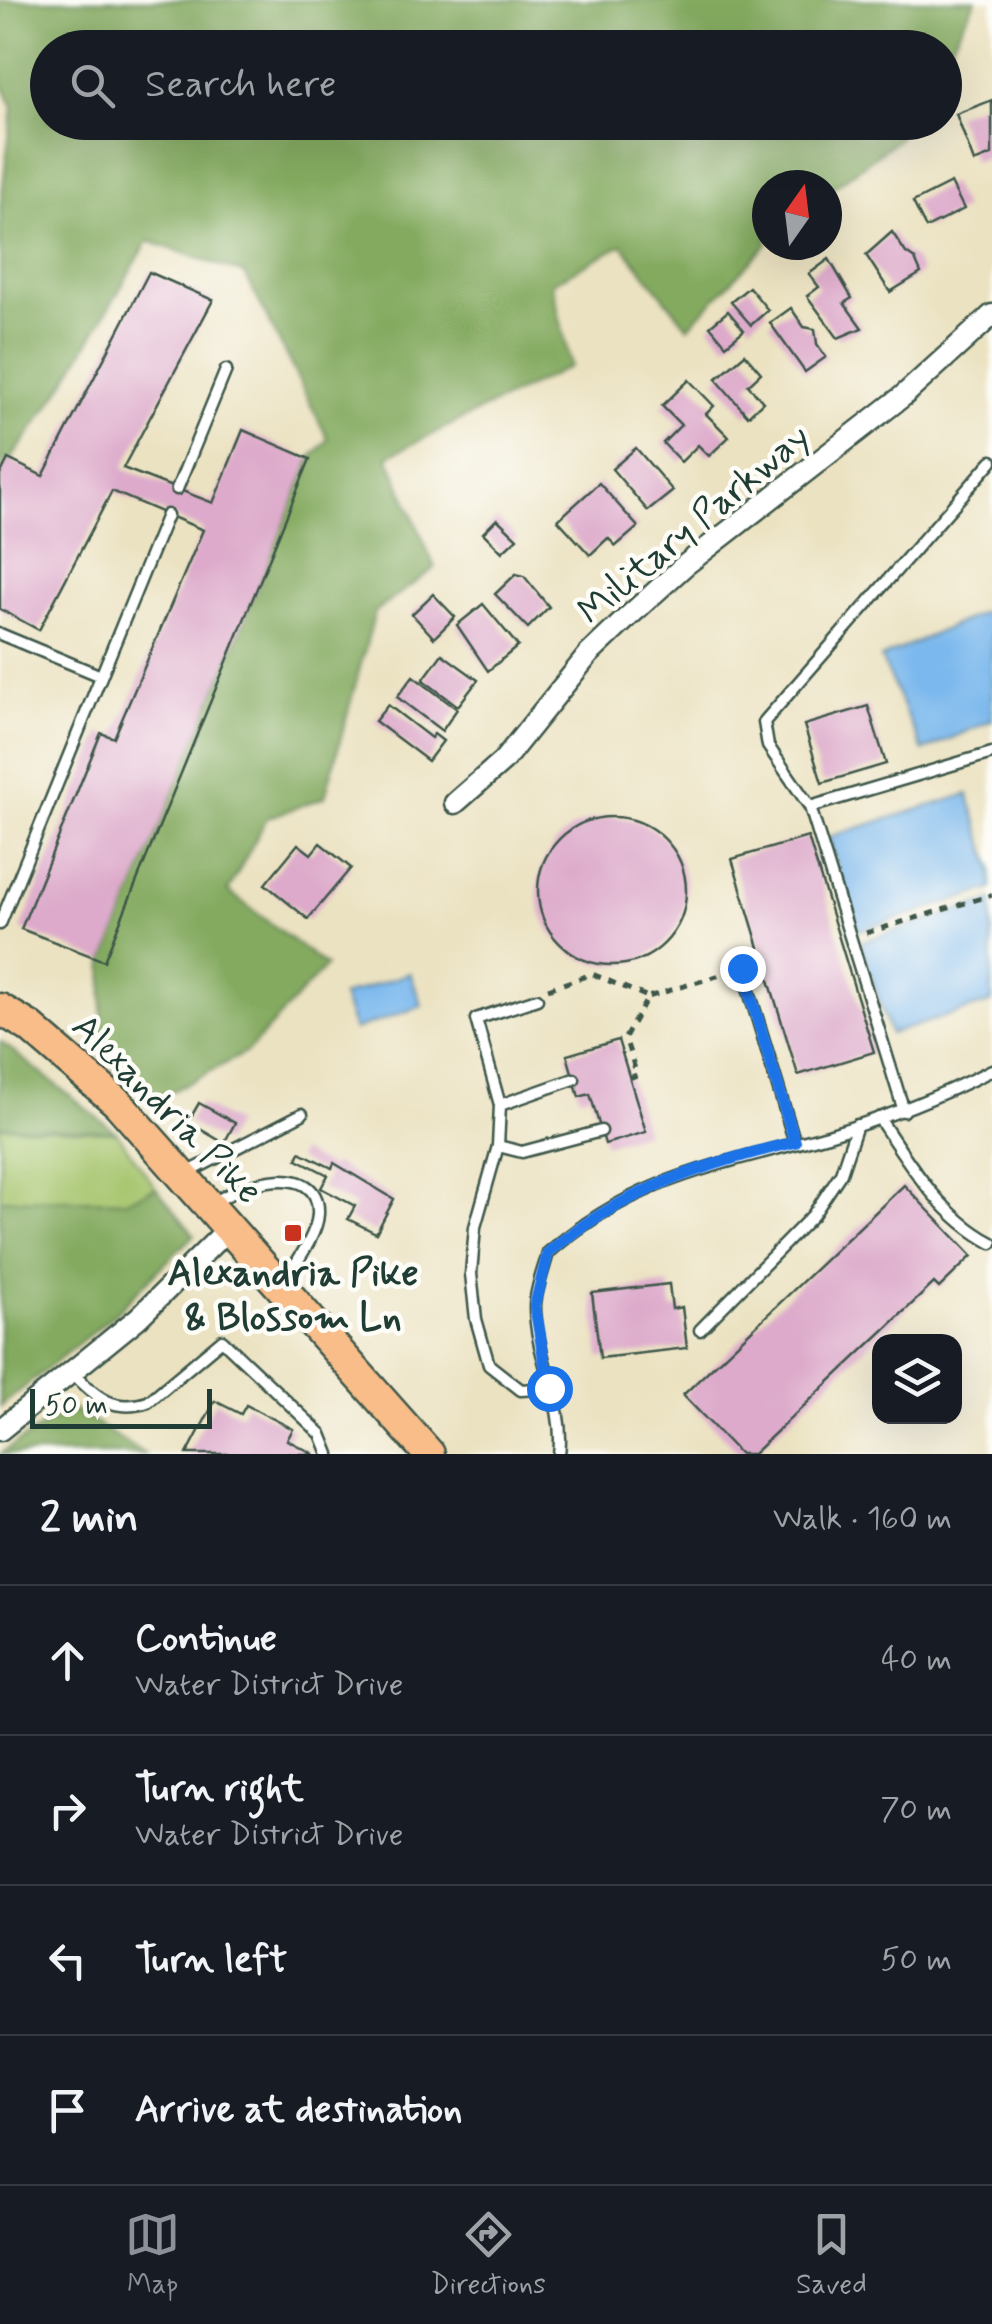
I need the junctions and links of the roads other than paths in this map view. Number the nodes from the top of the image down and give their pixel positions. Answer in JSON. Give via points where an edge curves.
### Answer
{"nodes":[{"id":1,"x":992,"y":315,"type":"edge"},
{"id":2,"x":226,"y":370,"type":"dead end"},
{"id":3,"x":992,"y":462,"type":"edge"},
{"id":4,"x":178,"y":489,"type":"dead end"},
{"id":5,"x":167,"y":515,"type":"dead end"},
{"id":6,"x":0,"y":634,"type":"edge"},
{"id":7,"x":101,"y":676,"type":"junction"},
{"id":8,"x":992,"y":752,"type":"edge"},
{"id":9,"x":455,"y":803,"type":"dead end"},
{"id":10,"x":810,"y":807,"type":"junction"},
{"id":11,"x":0,"y":924,"type":"edge"},
{"id":12,"x":742,"y":968,"type":"road end"},
{"id":13,"x":537,"y":999,"type":"road end"},
{"id":14,"x":0,"y":1010,"type":"edge"},
{"id":15,"x":992,"y":1070,"type":"edge"},
{"id":16,"x":574,"y":1079,"type":"dead end"},
{"id":17,"x":500,"y":1105,"type":"junction"},
{"id":18,"x":904,"y":1111,"type":"junction"},
{"id":19,"x":302,"y":1114,"type":"dead end"},
{"id":20,"x":879,"y":1118,"type":"junction"},
{"id":21,"x":857,"y":1126,"type":"junction"},
{"id":22,"x":601,"y":1131,"type":"dead end"},
{"id":23,"x":795,"y":1142,"type":"junction"},
{"id":24,"x":498,"y":1146,"type":"junction"},
{"id":25,"x":186,"y":1174,"type":"junction"},
{"id":26,"x":221,"y":1217,"type":"junction"},
{"id":27,"x":992,"y":1242,"type":"edge"},
{"id":28,"x":282,"y":1287,"type":"junction"},
{"id":29,"x":700,"y":1330,"type":"dead end"},
{"id":30,"x":73,"y":1374,"type":"junction"},
{"id":31,"x":549,"y":1388,"type":"junction"},
{"id":32,"x":0,"y":1430,"type":"edge"},
{"id":33,"x":329,"y":1454,"type":"edge"},
{"id":34,"x":429,"y":1454,"type":"edge"},
{"id":35,"x":559,"y":1454,"type":"edge"}],
"edges":[{"from":1,"to":9,"type":"street","name":"Military Parkway","via":[[879,415],[684,566],[590,654],[503,761]]},
{"from":2,"to":4,"type":"lane"},
{"from":3,"to":10,"type":"lane","via":[[770,710],[764,722],[768,746]]},
{"from":5,"to":7,"type":"lane"},
{"from":6,"to":7,"type":"lane"},
{"from":7,"to":11,"type":"lane"},
{"from":8,"to":10,"type":"lane"},
{"from":10,"to":18,"type":"lane"},
{"from":12,"to":23,"type":"lane"},
{"from":13,"to":17,"type":"lane","via":[[476,1019]]},
{"from":14,"to":25,"type":"main road","name":"Alexandria Pike","via":[[81,1069]]},
{"from":15,"to":18,"type":"lane"},
{"from":16,"to":17,"type":"lane"},
{"from":17,"to":24,"type":"lane"},
{"from":18,"to":20,"type":"lane"},
{"from":19,"to":25,"type":"lane"},
{"from":20,"to":21,"type":"lane"},
{"from":20,"to":27,"type":"lane","via":[[922,1184],[973,1233]]},
{"from":21,"to":23,"type":"lane"},
{"from":21,"to":29,"type":"lane","via":[[841,1174],[813,1214]]},
{"from":22,"to":24,"type":"lane","via":[[522,1152]]},
{"from":23,"to":31,"type":"lane","via":[[734,1156],[621,1200],[548,1253],[535,1306]]},
{"from":24,"to":31,"type":"lane","via":[[475,1227],[476,1319],[489,1365],[521,1390]]},
{"from":25,"to":26,"type":"main road","name":"Alexandria Pike"},
{"from":26,"to":28,"type":"main road","name":"Alexandria Pike"},
{"from":26,"to":28,"type":"lane","via":[[227,1191],[274,1178],[310,1190],[318,1218]]},
{"from":26,"to":30,"type":"street"},
{"from":28,"to":34,"type":"main road","name":"Alexandria Pike"},
{"from":30,"to":32,"type":"street"},
{"from":30,"to":33,"type":"lane","via":[[103,1402],[132,1407],[148,1402],[222,1340],[321,1434]]},
{"from":31,"to":35,"type":"lane","via":[[562,1430]]}]}
